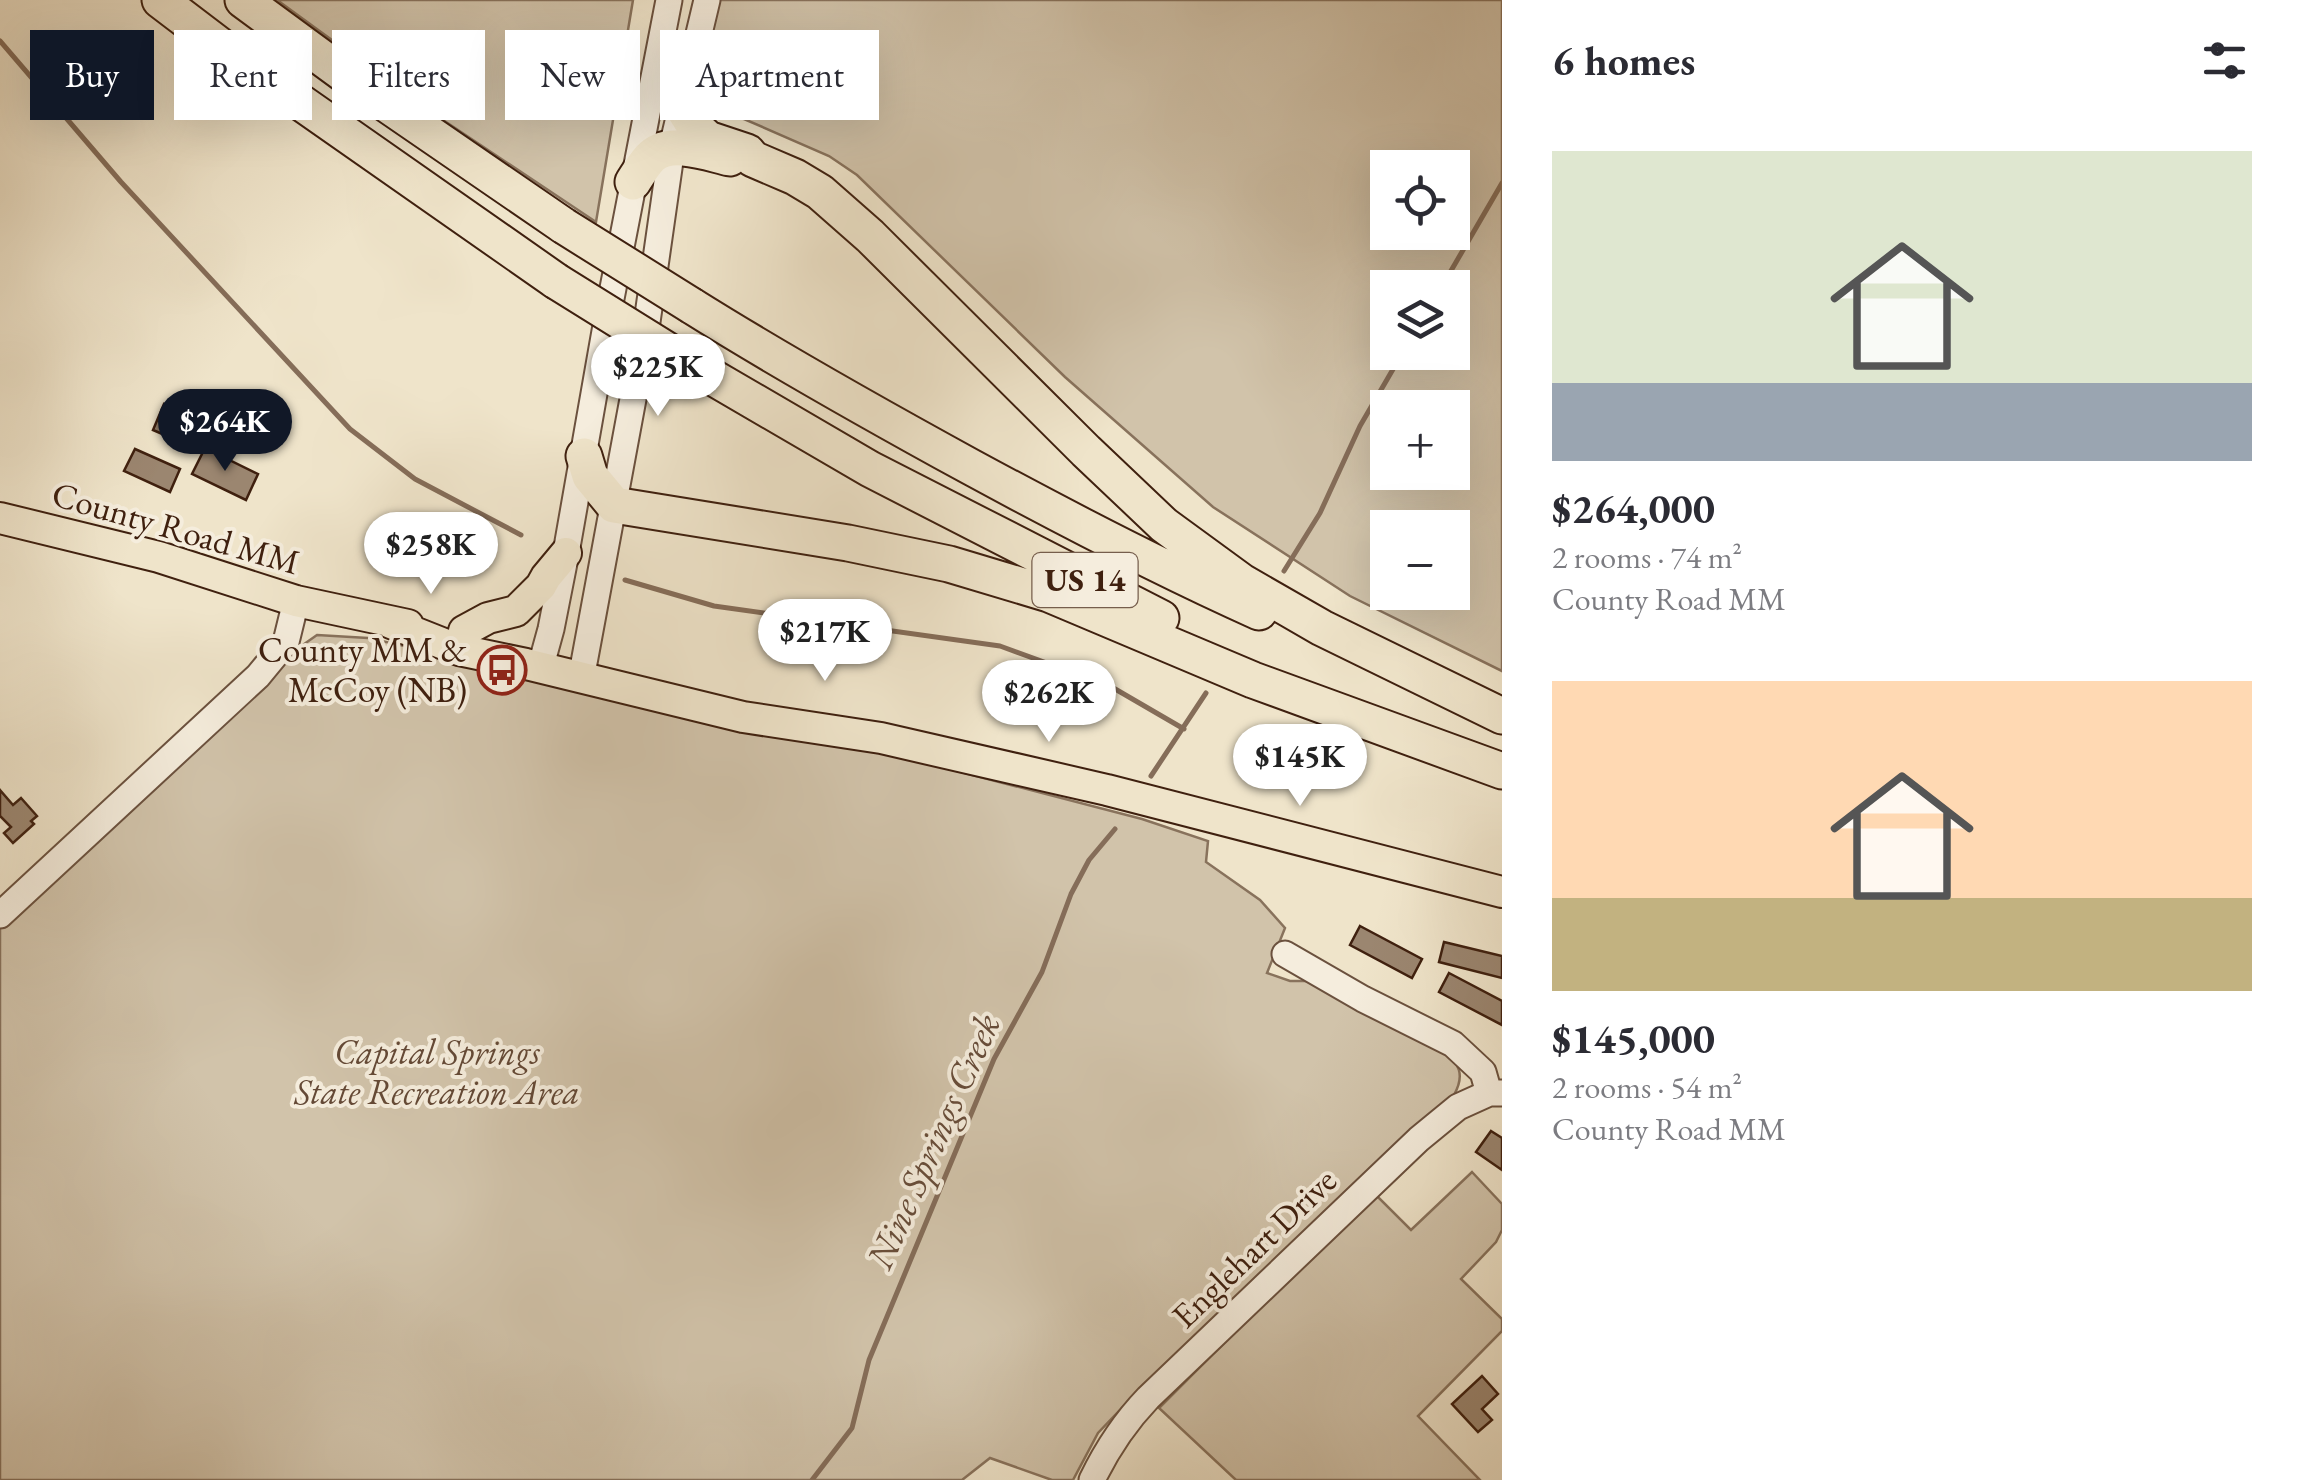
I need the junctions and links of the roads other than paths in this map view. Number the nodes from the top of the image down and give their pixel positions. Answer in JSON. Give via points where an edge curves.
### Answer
{"nodes":[{"id":1,"x":160,"y":0,"type":"edge"},
{"id":2,"x":243,"y":0,"type":"edge"},
{"id":3,"x":669,"y":0,"type":"edge"},
{"id":4,"x":707,"y":0,"type":"edge"},
{"id":5,"x":700,"y":30,"type":"edge"},
{"id":6,"x":680,"y":120,"type":"edge"},
{"id":7,"x":691,"y":120,"type":"edge"},
{"id":8,"x":672,"y":147,"type":"junction"},
{"id":9,"x":753,"y":159,"type":"junction"},
{"id":10,"x":633,"y":182,"type":"junction"},
{"id":11,"x":584,"y":456,"type":"junction"},
{"id":12,"x":614,"y":504,"type":"junction"},
{"id":13,"x":0,"y":518,"type":"edge"},
{"id":14,"x":566,"y":554,"type":"junction"},
{"id":15,"x":296,"y":601,"type":"junction"},
{"id":16,"x":391,"y":623,"type":"junction"},
{"id":17,"x":464,"y":632,"type":"junction"},
{"id":18,"x":543,"y":659,"type":"junction"},
{"id":19,"x":584,"y":670,"type":"junction"},
{"id":20,"x":1502,"y":718,"type":"edge"},
{"id":21,"x":1502,"y":770,"type":"edge"},
{"id":22,"x":1502,"y":892,"type":"edge"},
{"id":23,"x":0,"y":915,"type":"edge"},
{"id":24,"x":1285,"y":954,"type":"dead end"},
{"id":25,"x":1496,"y":1093,"type":"edge"},
{"id":26,"x":1092,"y":1480,"type":"edge"}],
"edges":[{"from":1,"to":21,"type":"highway","number":"US 14","bridge":true,"via":[[556,281],[870,470],[1165,620]]},
{"from":2,"to":20,"type":"highway","number":"US 14","bridge":true,"via":[[564,226],[853,402],[1206,588]]},
{"from":3,"to":10,"type":"street"},
{"from":4,"to":5,"type":"street"},
{"from":6,"to":8,"type":"street"},
{"from":7,"to":9,"type":"highway","via":[[708,139]]},
{"from":8,"to":9,"type":"highway"},
{"from":8,"to":10,"type":"highway","via":[[650,157]]},
{"from":8,"to":12,"type":"street"},
{"from":9,"to":20,"type":"highway","via":[[820,192],[870,236],[1164,525],[1242,582],[1322,628]]},
{"from":10,"to":11,"type":"street"},
{"from":11,"to":12,"type":"highway","via":[[590,476]]},
{"from":11,"to":14,"type":"street"},
{"from":12,"to":19,"type":"street"},
{"from":12,"to":21,"type":"highway","via":[[950,564],[1049,594],[1253,680]]},
{"from":13,"to":15,"type":"main road","name":"County Road MM"},
{"from":14,"to":17,"type":"main road","via":[[516,611]]},
{"from":14,"to":18,"type":"street"},
{"from":15,"to":16,"type":"main road","name":"County Road MM"},
{"from":15,"to":23,"type":"street","via":[[286,642],[258,676]]},
{"from":16,"to":17,"type":"main road","name":"County Road MM"},
{"from":16,"to":18,"type":"main road","name":"County Road MM","via":[[459,650],[526,664]]},
{"from":17,"to":18,"type":"main road","name":"County Road MM"},
{"from":18,"to":19,"type":"main road","name":"County Road MM"},
{"from":19,"to":22,"type":"main road","name":"County Road MM","via":[[824,714],[880,738]]},
{"from":24,"to":25,"type":"street","via":[[1453,1044]]},
{"from":25,"to":26,"type":"street","name":"Englehart Drive","via":[[1444,1116],[1148,1398],[1108,1447]]}]}
